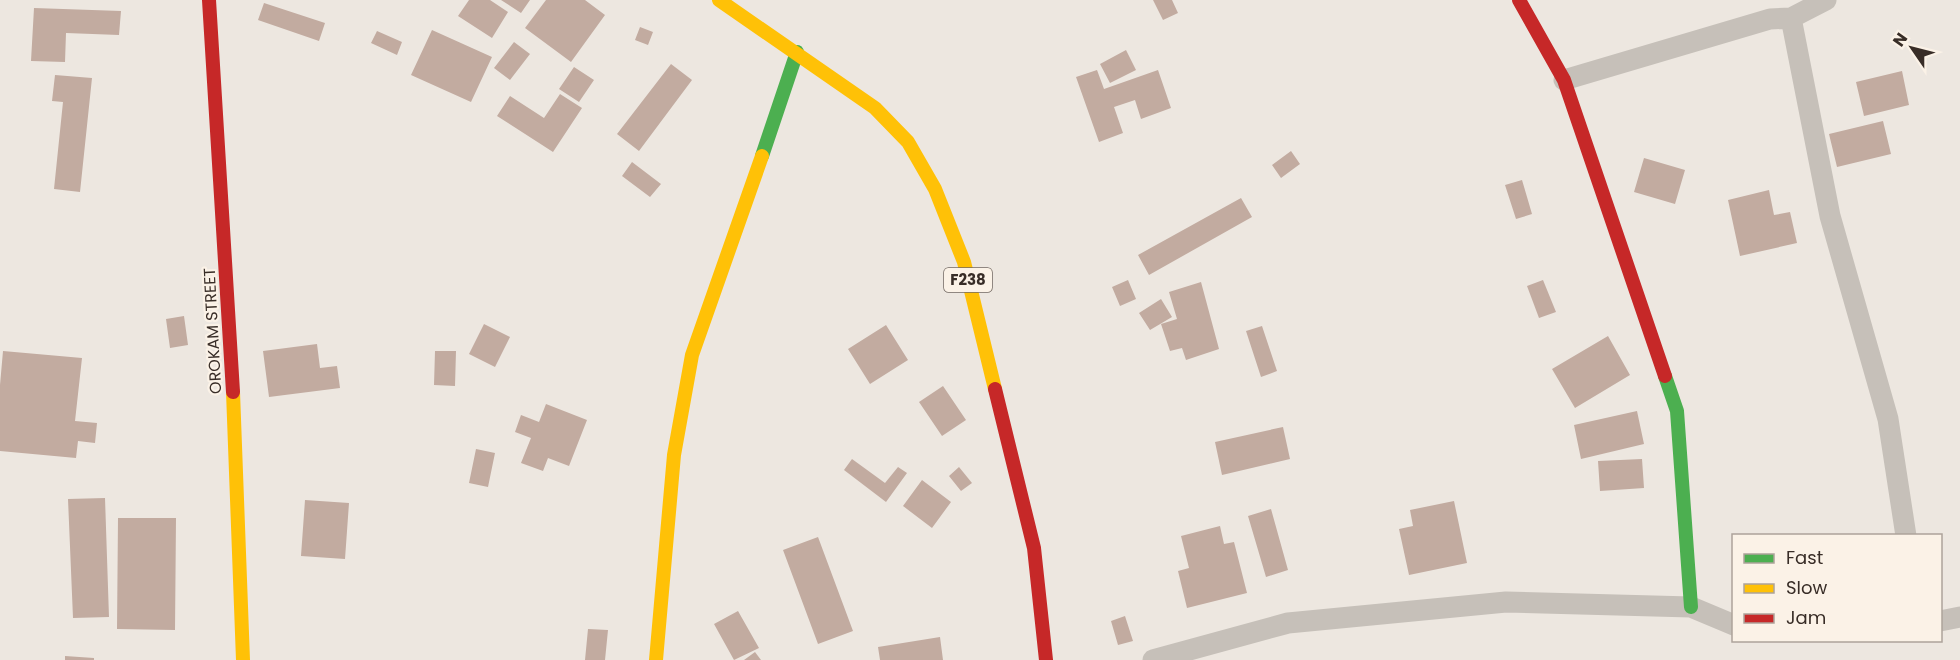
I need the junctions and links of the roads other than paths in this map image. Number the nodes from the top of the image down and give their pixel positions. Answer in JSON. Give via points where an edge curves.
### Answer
{"nodes":[{"id":1,"x":209,"y":0,"type":"edge"},
{"id":2,"x":719,"y":0,"type":"edge"},
{"id":3,"x":1520,"y":0,"type":"edge"},
{"id":4,"x":1826,"y":0,"type":"edge"},
{"id":5,"x":1791,"y":18,"type":"junction"},
{"id":6,"x":797,"y":52,"type":"junction"},
{"id":7,"x":1564,"y":80,"type":"junction"},
{"id":8,"x":1906,"y":534,"type":"edge"},
{"id":9,"x":1691,"y":607,"type":"junction"},
{"id":10,"x":1960,"y":617,"type":"edge"},
{"id":11,"x":1942,"y":621,"type":"edge"},
{"id":12,"x":1732,"y":624,"type":"edge"},
{"id":13,"x":243,"y":660,"type":"edge"},
{"id":14,"x":656,"y":660,"type":"edge"},
{"id":15,"x":1046,"y":660,"type":"edge"},
{"id":16,"x":1153,"y":660,"type":"edge"}],
"edges":[{"from":1,"to":13,"type":"street","name":"OROKAM STREET","via":[[238,482]]},
{"from":2,"to":6,"type":"street","number":"F238"},
{"from":3,"to":7,"type":"street"},
{"from":4,"to":5,"type":"street"},
{"from":5,"to":7,"type":"street","via":[[1770,19]]},
{"from":5,"to":8,"type":"street","via":[[1830,216],[1888,419]]},
{"from":6,"to":14,"type":"street","via":[[692,355],[674,455]]},
{"from":6,"to":15,"type":"street","number":"F238","via":[[875,108],[908,141],[935,189],[964,262],[1034,548]]},
{"from":7,"to":9,"type":"street","via":[[1677,411]]},
{"from":9,"to":12,"type":"street"},
{"from":9,"to":16,"type":"street","via":[[1506,602],[1288,623]]},
{"from":10,"to":11,"type":"street"}]}
